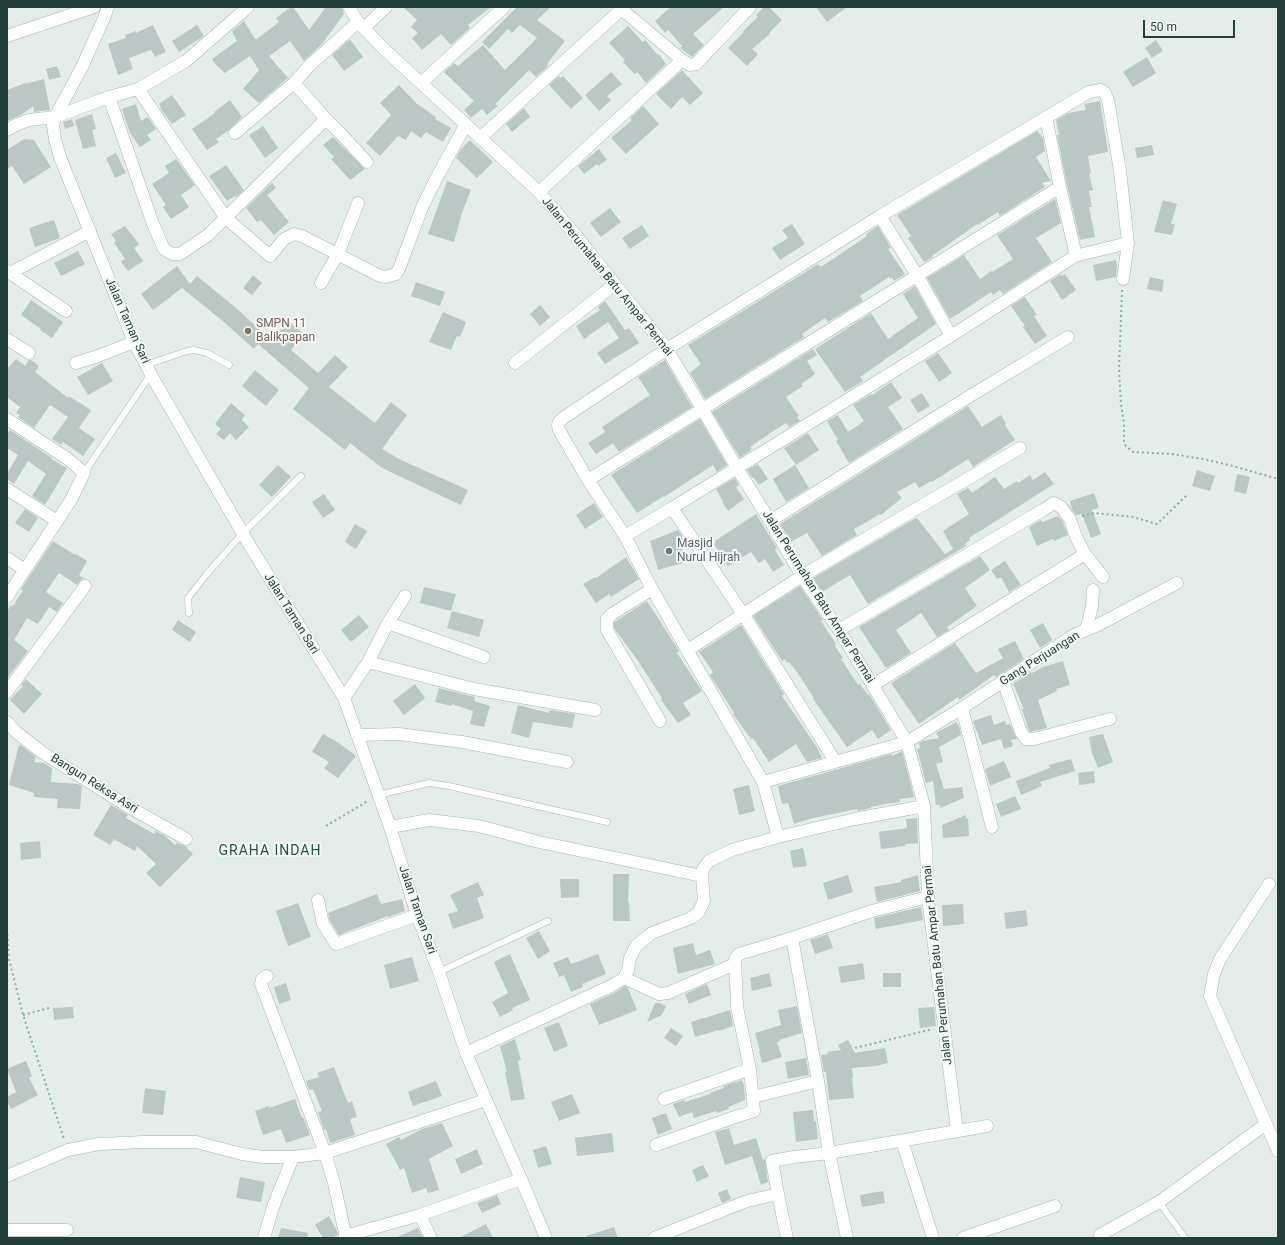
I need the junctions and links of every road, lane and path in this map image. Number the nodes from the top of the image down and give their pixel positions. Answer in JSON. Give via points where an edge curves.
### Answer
{"nodes":[{"id":1,"x":94,"y":7,"type":"edge"},
{"id":2,"x":108,"y":7,"type":"edge"},
{"id":3,"x":248,"y":7,"type":"edge"},
{"id":4,"x":349,"y":7,"type":"edge"},
{"id":5,"x":386,"y":7,"type":"edge"},
{"id":6,"x":504,"y":7,"type":"edge"},
{"id":7,"x":750,"y":7,"type":"edge"},
{"id":8,"x":621,"y":8,"type":"edge"},
{"id":9,"x":361,"y":25,"type":"junction"},
{"id":10,"x":9,"y":31,"type":"edge"},
{"id":11,"x":682,"y":60,"type":"junction"},
{"id":12,"x":294,"y":83,"type":"junction"},
{"id":13,"x":421,"y":83,"type":"junction"},
{"id":14,"x":138,"y":89,"type":"junction"},
{"id":15,"x":109,"y":97,"type":"junction"},
{"id":16,"x":55,"y":117,"type":"junction"},
{"id":17,"x":1046,"y":117,"type":"junction"},
{"id":18,"x":326,"y":119,"type":"junction"},
{"id":19,"x":466,"y":124,"type":"junction"},
{"id":20,"x":7,"y":130,"type":"edge"},
{"id":21,"x":235,"y":133,"type":"dead end"},
{"id":22,"x":480,"y":138,"type":"junction"},
{"id":23,"x":367,"y":162,"type":"dead end"},
{"id":24,"x":1060,"y":187,"type":"junction"},
{"id":25,"x":539,"y":192,"type":"junction"},
{"id":26,"x":358,"y":203,"type":"dead end"},
{"id":27,"x":880,"y":216,"type":"junction"},
{"id":28,"x":226,"y":218,"type":"junction"},
{"id":29,"x":90,"y":232,"type":"junction"},
{"id":30,"x":1128,"y":243,"type":"junction"},
{"id":31,"x":338,"y":254,"type":"junction"},
{"id":32,"x":1075,"y":256,"type":"junction"},
{"id":33,"x":9,"y":272,"type":"edge"},
{"id":34,"x":917,"y":275,"type":"junction"},
{"id":35,"x":1123,"y":278,"type":"joint"},
{"id":36,"x":321,"y":283,"type":"dead end"},
{"id":37,"x":615,"y":284,"type":"junction"},
{"id":38,"x":66,"y":311,"type":"dead end"},
{"id":39,"x":951,"y":336,"type":"junction"},
{"id":40,"x":1068,"y":337,"type":"dead end"},
{"id":41,"x":7,"y":339,"type":"edge"},
{"id":42,"x":134,"y":342,"type":"junction"},
{"id":43,"x":667,"y":349,"type":"junction"},
{"id":44,"x":29,"y":354,"type":"dead end"},
{"id":45,"x":76,"y":363,"type":"dead end"},
{"id":46,"x":515,"y":363,"type":"dead end"},
{"id":47,"x":229,"y":365,"type":"dead end"},
{"id":48,"x":148,"y":370,"type":"junction"},
{"id":49,"x":702,"y":409,"type":"junction"},
{"id":50,"x":7,"y":419,"type":"edge"},
{"id":51,"x":1020,"y":448,"type":"dead end"},
{"id":52,"x":737,"y":468,"type":"junction"},
{"id":53,"x":84,"y":473,"type":"junction"},
{"id":54,"x":301,"y":476,"type":"dead end"},
{"id":55,"x":1278,"y":479,"type":"edge"},
{"id":56,"x":588,"y":480,"type":"junction"},
{"id":57,"x":7,"y":489,"type":"edge"},
{"id":58,"x":1188,"y":494,"type":"dead end"},
{"id":59,"x":672,"y":508,"type":"junction"},
{"id":60,"x":1070,"y":519,"type":"junction"},
{"id":61,"x":770,"y":520,"type":"junction"},
{"id":62,"x":57,"y":521,"type":"junction"},
{"id":63,"x":242,"y":534,"type":"junction"},
{"id":64,"x":625,"y":536,"type":"junction"},
{"id":65,"x":1085,"y":554,"type":"junction"},
{"id":66,"x":7,"y":558,"type":"edge"},
{"id":67,"x":25,"y":570,"type":"junction"},
{"id":68,"x":802,"y":576,"type":"junction"},
{"id":69,"x":1103,"y":577,"type":"dead end"},
{"id":70,"x":1177,"y":583,"type":"dead end"},
{"id":71,"x":85,"y":586,"type":"dead end"},
{"id":72,"x":652,"y":589,"type":"junction"},
{"id":73,"x":1093,"y":590,"type":"dead end"},
{"id":74,"x":405,"y":596,"type":"dead end"},
{"id":75,"x":7,"y":597,"type":"edge"},
{"id":76,"x":189,"y":613,"type":"dead end"},
{"id":77,"x":743,"y":614,"type":"junction"},
{"id":78,"x":388,"y":624,"type":"junction"},
{"id":79,"x":839,"y":630,"type":"junction"},
{"id":80,"x":1086,"y":630,"type":"junction"},
{"id":81,"x":688,"y":650,"type":"junction"},
{"id":82,"x":484,"y":657,"type":"dead end"},
{"id":83,"x":368,"y":662,"type":"junction"},
{"id":84,"x":1003,"y":681,"type":"junction"},
{"id":85,"x":873,"y":686,"type":"junction"},
{"id":86,"x":7,"y":692,"type":"edge"},
{"id":87,"x":344,"y":698,"type":"junction"},
{"id":88,"x":962,"y":708,"type":"junction"},
{"id":89,"x":595,"y":710,"type":"dead end"},
{"id":90,"x":1110,"y":719,"type":"dead end"},
{"id":91,"x":660,"y":720,"type":"dead end"},
{"id":92,"x":7,"y":722,"type":"edge"},
{"id":93,"x":357,"y":735,"type":"junction"},
{"id":94,"x":907,"y":742,"type":"junction"},
{"id":95,"x":835,"y":761,"type":"junction"},
{"id":96,"x":567,"y":762,"type":"dead end"},
{"id":97,"x":763,"y":782,"type":"junction"},
{"id":98,"x":378,"y":795,"type":"junction"},
{"id":99,"x":924,"y":806,"type":"junction"},
{"id":100,"x":607,"y":822,"type":"dead end"},
{"id":101,"x":326,"y":826,"type":"dead end"},
{"id":102,"x":390,"y":827,"type":"junction"},
{"id":103,"x":992,"y":827,"type":"dead end"},
{"id":104,"x":778,"y":837,"type":"junction"},
{"id":105,"x":186,"y":839,"type":"dead end"},
{"id":106,"x":702,"y":876,"type":"junction"},
{"id":107,"x":1269,"y":884,"type":"dead end"},
{"id":108,"x":928,"y":897,"type":"junction"},
{"id":109,"x":318,"y":900,"type":"dead end"},
{"id":110,"x":417,"y":915,"type":"junction"},
{"id":111,"x":548,"y":920,"type":"dead end"},
{"id":112,"x":7,"y":930,"type":"edge"},
{"id":113,"x":792,"y":938,"type":"junction"},
{"id":114,"x":735,"y":964,"type":"junction"},
{"id":115,"x":439,"y":972,"type":"junction"},
{"id":116,"x":267,"y":976,"type":"dead end"},
{"id":117,"x":624,"y":978,"type":"junction"},
{"id":118,"x":49,"y":1008,"type":"dead end"},
{"id":119,"x":23,"y":1015,"type":"junction"},
{"id":120,"x":938,"y":1028,"type":"dead end"},
{"id":121,"x":855,"y":1048,"type":"dead end"},
{"id":122,"x":466,"y":1053,"type":"junction"},
{"id":123,"x":750,"y":1069,"type":"junction"},
{"id":124,"x":818,"y":1081,"type":"junction"},
{"id":125,"x":753,"y":1096,"type":"junction"},
{"id":126,"x":664,"y":1099,"type":"dead end"},
{"id":127,"x":486,"y":1100,"type":"junction"},
{"id":128,"x":1266,"y":1124,"type":"junction"},
{"id":129,"x":987,"y":1126,"type":"dead end"},
{"id":130,"x":957,"y":1131,"type":"junction"},
{"id":131,"x":902,"y":1141,"type":"junction"},
{"id":132,"x":656,"y":1145,"type":"dead end"},
{"id":133,"x":68,"y":1150,"type":"junction"},
{"id":134,"x":1278,"y":1151,"type":"edge"},
{"id":135,"x":325,"y":1153,"type":"junction"},
{"id":136,"x":829,"y":1153,"type":"junction"},
{"id":137,"x":293,"y":1157,"type":"junction"},
{"id":138,"x":7,"y":1176,"type":"edge"},
{"id":139,"x":521,"y":1179,"type":"junction"},
{"id":140,"x":778,"y":1194,"type":"junction"},
{"id":141,"x":1159,"y":1202,"type":"junction"},
{"id":142,"x":1055,"y":1206,"type":"dead end"},
{"id":143,"x":420,"y":1215,"type":"junction"},
{"id":144,"x":7,"y":1230,"type":"edge"},
{"id":145,"x":67,"y":1230,"type":"dead end"},
{"id":146,"x":1100,"y":1235,"type":"dead end"},
{"id":147,"x":346,"y":1237,"type":"edge"},
{"id":148,"x":264,"y":1238,"type":"edge"},
{"id":149,"x":431,"y":1238,"type":"edge"},
{"id":150,"x":546,"y":1238,"type":"edge"},
{"id":151,"x":654,"y":1238,"type":"edge"},
{"id":152,"x":787,"y":1238,"type":"edge"},
{"id":153,"x":847,"y":1238,"type":"edge"},
{"id":154,"x":933,"y":1238,"type":"edge"},
{"id":155,"x":963,"y":1238,"type":"edge"},
{"id":156,"x":1185,"y":1238,"type":"edge"}],
"edges":[{"from":1,"to":10,"type":"street"},
{"from":2,"to":16,"type":"street","name":"Jalan Taman Sari","via":[[82,67]]},
{"from":3,"to":14,"type":"street","via":[[186,61]]},
{"from":4,"to":9,"type":"street","name":"Jalan Perumahan Batu Ampar Permai"},
{"from":5,"to":9,"type":"street"},
{"from":6,"to":13,"type":"street"},
{"from":7,"to":11,"type":"street","via":[[696,64]]},
{"from":8,"to":11,"type":"street"},
{"from":8,"to":22,"type":"street"},
{"from":9,"to":12,"type":"street","via":[[309,66]]},
{"from":9,"to":13,"type":"street","name":"Jalan Perumahan Batu Ampar Permai"},
{"from":11,"to":25,"type":"street"},
{"from":12,"to":18,"type":"street"},
{"from":12,"to":21,"type":"street"},
{"from":13,"to":19,"type":"street","name":"Jalan Perumahan Batu Ampar Permai"},
{"from":14,"to":15,"type":"street"},
{"from":14,"to":28,"type":"street"},
{"from":15,"to":16,"type":"street"},
{"from":15,"to":28,"type":"street","via":[[164,249],[172,254],[180,254],[208,235]]},
{"from":16,"to":20,"type":"street","via":[[29,120]]},
{"from":16,"to":29,"type":"street","name":"Jalan Taman Sari","via":[[53,125],[60,156]]},
{"from":17,"to":24,"type":"street"},
{"from":17,"to":27,"type":"street"},
{"from":17,"to":30,"type":"street","via":[[1089,92],[1101,90],[1106,93],[1120,171]]},
{"from":18,"to":23,"type":"street"},
{"from":18,"to":28,"type":"street"},
{"from":19,"to":22,"type":"street","name":"Jalan Perumahan Batu Ampar Permai"},
{"from":19,"to":31,"type":"street","via":[[423,205],[396,274],[380,276]]},
{"from":22,"to":25,"type":"street","name":"Jalan Perumahan Batu Ampar Permai"},
{"from":24,"to":32,"type":"street"},
{"from":24,"to":34,"type":"street"},
{"from":25,"to":37,"type":"street","name":"Jalan Perumahan Batu Ampar Permai"},
{"from":26,"to":31,"type":"street"},
{"from":27,"to":34,"type":"street"},
{"from":27,"to":43,"type":"street"},
{"from":28,"to":31,"type":"street","via":[[270,256],[284,239],[294,234]]},
{"from":29,"to":33,"type":"street"},
{"from":29,"to":42,"type":"street","name":"Jalan Taman Sari"},
{"from":30,"to":32,"type":"street"},
{"from":30,"to":35,"type":"street"},
{"from":31,"to":36,"type":"street"},
{"from":32,"to":39,"type":"street"},
{"from":33,"to":38,"type":"street"},
{"from":34,"to":39,"type":"street"},
{"from":34,"to":49,"type":"street"},
{"from":35,"to":55,"type":"path","via":[[1120,369],[1125,445],[1133,452],[1203,459]]},
{"from":37,"to":43,"type":"street","name":"Jalan Perumahan Batu Ampar Permai"},
{"from":37,"to":46,"type":"street"},
{"from":39,"to":52,"type":"street"},
{"from":40,"to":61,"type":"street"},
{"from":41,"to":44,"type":"street"},
{"from":42,"to":45,"type":"street"},
{"from":42,"to":48,"type":"street","name":"Jalan Taman Sari"},
{"from":43,"to":49,"type":"street","name":"Jalan Perumahan Batu Ampar Permai"},
{"from":43,"to":56,"type":"street","via":[[559,422],[559,430]]},
{"from":47,"to":48,"type":"lane","via":[[207,353],[194,350]]},
{"from":48,"to":53,"type":"lane"},
{"from":48,"to":63,"type":"street","name":"Jalan Taman Sari"},
{"from":49,"to":52,"type":"street","name":"Jalan Perumahan Batu Ampar Permai"},
{"from":49,"to":56,"type":"street"},
{"from":50,"to":53,"type":"street","via":[[68,459]]},
{"from":51,"to":68,"type":"street"},
{"from":52,"to":59,"type":"street"},
{"from":52,"to":61,"type":"street","name":"Jalan Perumahan Batu Ampar Permai"},
{"from":53,"to":62,"type":"street"},
{"from":54,"to":63,"type":"lane"},
{"from":56,"to":64,"type":"street"},
{"from":57,"to":62,"type":"street"},
{"from":58,"to":60,"type":"path","via":[[1157,524],[1133,517],[1095,513]]},
{"from":59,"to":64,"type":"street"},
{"from":59,"to":77,"type":"street"},
{"from":60,"to":65,"type":"street"},
{"from":60,"to":79,"type":"street","via":[[1054,502]]},
{"from":61,"to":68,"type":"street","name":"Jalan Perumahan Batu Ampar Permai"},
{"from":62,"to":67,"type":"street"},
{"from":63,"to":76,"type":"lane","via":[[188,598]]},
{"from":63,"to":87,"type":"street","name":"Jalan Taman Sari"},
{"from":64,"to":72,"type":"street"},
{"from":65,"to":69,"type":"street"},
{"from":65,"to":85,"type":"street"},
{"from":66,"to":67,"type":"street"},
{"from":67,"to":75,"type":"street"},
{"from":68,"to":77,"type":"street"},
{"from":68,"to":79,"type":"street","name":"Jalan Perumahan Batu Ampar Permai"},
{"from":70,"to":80,"type":"street","name":"Gang Perjuangan"},
{"from":71,"to":86,"type":"street"},
{"from":72,"to":81,"type":"street"},
{"from":72,"to":91,"type":"street","via":[[612,614],[607,619],[607,630]]},
{"from":73,"to":80,"type":"street"},
{"from":74,"to":78,"type":"street"},
{"from":77,"to":81,"type":"street"},
{"from":77,"to":95,"type":"street"},
{"from":78,"to":82,"type":"street"},
{"from":78,"to":83,"type":"street"},
{"from":79,"to":85,"type":"street","name":"Jalan Perumahan Batu Ampar Permai"},
{"from":80,"to":84,"type":"street","name":"Gang Perjuangan","via":[[1074,635]]},
{"from":81,"to":97,"type":"street"},
{"from":83,"to":87,"type":"street"},
{"from":83,"to":89,"type":"street","via":[[474,689]]},
{"from":84,"to":88,"type":"street","name":"Gang Perjuangan"},
{"from":84,"to":90,"type":"street","via":[[1021,732],[1026,739]]},
{"from":85,"to":94,"type":"street","name":"Jalan Perumahan Batu Ampar Permai"},
{"from":87,"to":93,"type":"street","name":"Jalan Taman Sari"},
{"from":88,"to":94,"type":"street","name":"Gang Perjuangan"},
{"from":88,"to":103,"type":"street"},
{"from":92,"to":105,"type":"street","name":"Bangun Reksa Asri","via":[[43,753]]},
{"from":93,"to":96,"type":"street","via":[[399,734],[462,742]]},
{"from":93,"to":98,"type":"street","name":"Jalan Taman Sari"},
{"from":94,"to":95,"type":"street","name":"Gang Perjuangan"},
{"from":94,"to":99,"type":"street","name":"Jalan Perumahan Batu Ampar Permai"},
{"from":95,"to":97,"type":"street","name":"Gang Perjuangan"},
{"from":97,"to":104,"type":"street"},
{"from":98,"to":100,"type":"lane","via":[[429,784],[449,786]]},
{"from":98,"to":101,"type":"path"},
{"from":98,"to":102,"type":"street","name":"Jalan Taman Sari"},
{"from":99,"to":104,"type":"street"},
{"from":99,"to":108,"type":"street","name":"Jalan Perumahan Batu Ampar Permai"},
{"from":102,"to":106,"type":"street","via":[[429,820],[479,826],[539,842]]},
{"from":102,"to":110,"type":"street","name":"Jalan Taman Sari"},
{"from":104,"to":106,"type":"street","via":[[732,850],[709,861],[703,869]]},
{"from":106,"to":117,"type":"street","via":[[704,901],[698,913],[652,933],[636,946]]},
{"from":107,"to":128,"type":"street","via":[[1220,960],[1214,974],[1210,996]]},
{"from":108,"to":113,"type":"street","via":[[872,911]]},
{"from":108,"to":130,"type":"street","name":"Jalan Perumahan Batu Ampar Permai"},
{"from":109,"to":110,"type":"street","via":[[323,924],[336,944]]},
{"from":110,"to":115,"type":"street","name":"Jalan Taman Sari"},
{"from":111,"to":115,"type":"lane"},
{"from":112,"to":119,"type":"path","via":[[9,959]]},
{"from":113,"to":114,"type":"street","via":[[739,954]]},
{"from":113,"to":124,"type":"street"},
{"from":114,"to":117,"type":"street","via":[[668,993],[659,994]]},
{"from":114,"to":123,"type":"street","via":[[737,1007]]},
{"from":115,"to":122,"type":"street","name":"Jalan Taman Sari"},
{"from":116,"to":135,"type":"street","via":[[262,979],[261,984]]},
{"from":117,"to":122,"type":"street"},
{"from":118,"to":119,"type":"path"},
{"from":119,"to":133,"type":"path"},
{"from":120,"to":121,"type":"path","name":"Jalan Perumahan Batu Ampar Permai"},
{"from":122,"to":127,"type":"street","name":"Jalan Taman Sari"},
{"from":123,"to":125,"type":"street"},
{"from":123,"to":126,"type":"street"},
{"from":124,"to":125,"type":"street"},
{"from":124,"to":136,"type":"street"},
{"from":125,"to":132,"type":"street","via":[[754,1111]]},
{"from":127,"to":135,"type":"street"},
{"from":127,"to":139,"type":"street","name":"Jalan Taman Sari"},
{"from":128,"to":134,"type":"street"},
{"from":128,"to":141,"type":"street"},
{"from":129,"to":130,"type":"street"},
{"from":130,"to":131,"type":"street"},
{"from":131,"to":136,"type":"street"},
{"from":131,"to":154,"type":"street"},
{"from":133,"to":137,"type":"street","via":[[98,1144],[196,1142],[242,1154]]},
{"from":133,"to":138,"type":"street"},
{"from":135,"to":137,"type":"street"},
{"from":135,"to":147,"type":"street"},
{"from":136,"to":140,"type":"street","via":[[772,1161]]},
{"from":136,"to":153,"type":"street"},
{"from":137,"to":148,"type":"street"},
{"from":139,"to":143,"type":"street"},
{"from":139,"to":150,"type":"street","name":"Jalan Taman Sari"},
{"from":140,"to":151,"type":"street","via":[[747,1201]]},
{"from":140,"to":152,"type":"street"},
{"from":141,"to":146,"type":"street"},
{"from":141,"to":156,"type":"lane"},
{"from":142,"to":155,"type":"street"},
{"from":143,"to":147,"type":"street"},
{"from":143,"to":149,"type":"street"},
{"from":144,"to":145,"type":"street"}]}
